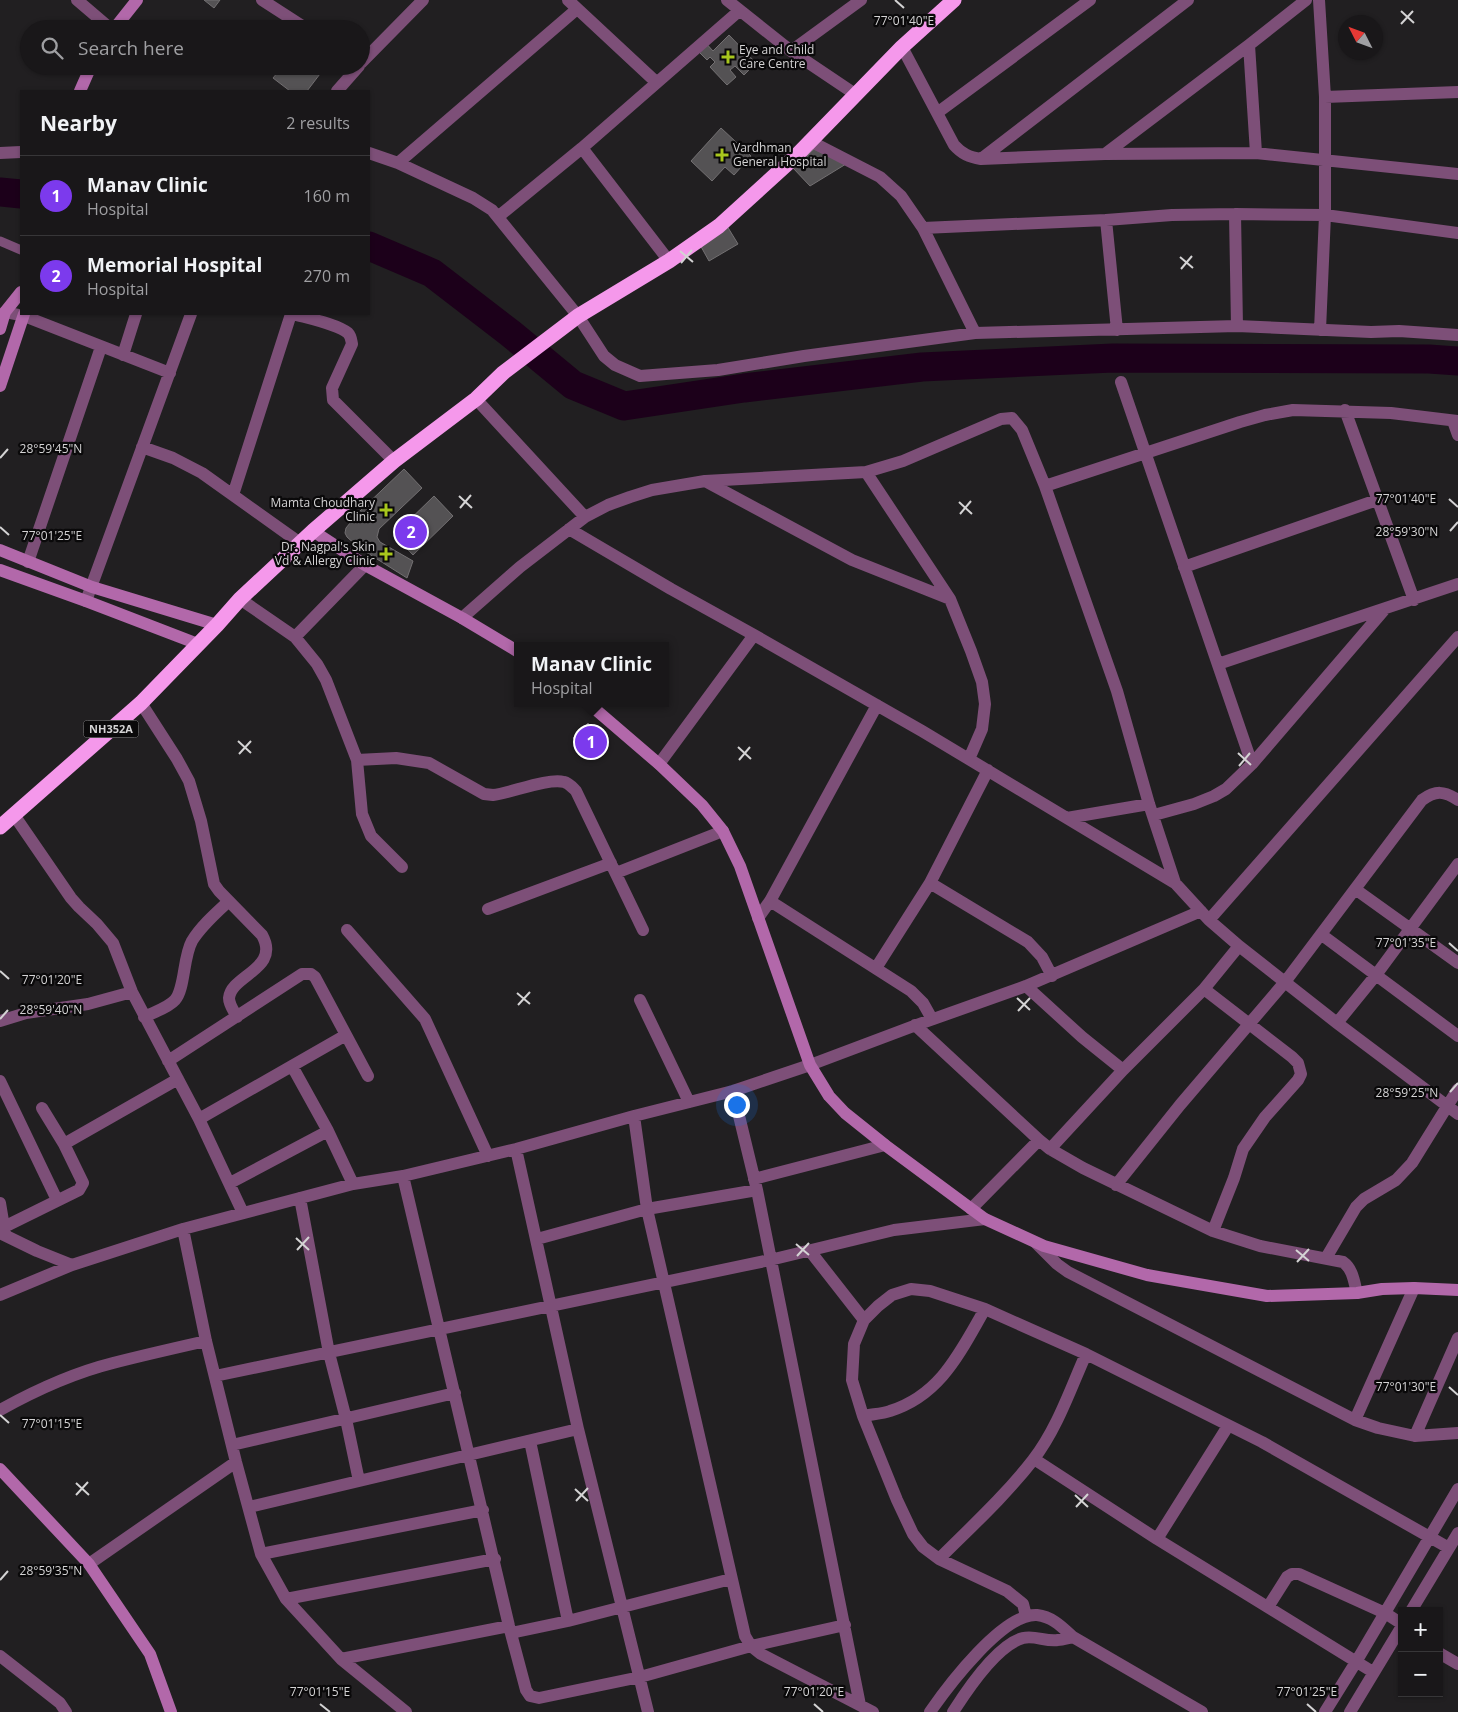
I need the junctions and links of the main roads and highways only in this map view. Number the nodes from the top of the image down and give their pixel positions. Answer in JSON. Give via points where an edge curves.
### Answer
{"nodes":[{"id":1,"x":954,"y":0,"type":"edge"},
{"id":2,"x":0,"y":827,"type":"edge"}],
"edges":[{"from":1,"to":2,"type":"highway","number":"NH352A","via":[[902,47],[796,156],[719,226],[562,328],[394,461],[313,531],[240,599],[141,703]]}]}
